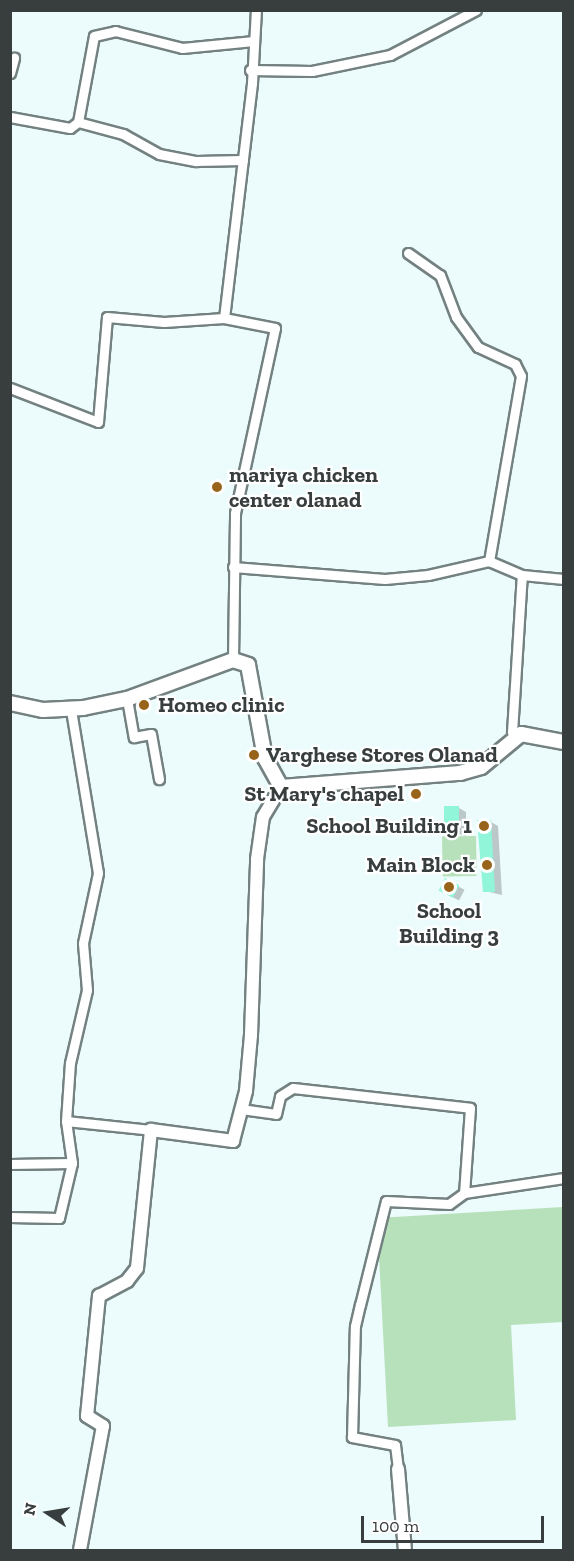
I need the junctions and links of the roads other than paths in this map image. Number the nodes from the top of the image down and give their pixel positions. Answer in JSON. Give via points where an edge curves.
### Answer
{"nodes":[{"id":1,"x":256,"y":10,"type":"edge"},
{"id":2,"x":476,"y":10,"type":"edge"},
{"id":3,"x":254,"y":41,"type":"junction"},
{"id":4,"x":14,"y":57,"type":"dead end"},
{"id":5,"x":251,"y":70,"type":"junction"},
{"id":6,"x":10,"y":73,"type":"edge"},
{"id":7,"x":10,"y":117,"type":"edge"},
{"id":8,"x":78,"y":122,"type":"junction"},
{"id":9,"x":243,"y":160,"type":"junction"},
{"id":10,"x":408,"y":253,"type":"dead end"},
{"id":11,"x":224,"y":318,"type":"junction"},
{"id":12,"x":10,"y":388,"type":"edge"},
{"id":13,"x":489,"y":561,"type":"junction"},
{"id":14,"x":233,"y":567,"type":"junction"},
{"id":15,"x":522,"y":575,"type":"junction"},
{"id":16,"x":564,"y":579,"type":"edge"},
{"id":17,"x":233,"y":660,"type":"junction"},
{"id":18,"x":127,"y":699,"type":"junction"},
{"id":19,"x":10,"y":703,"type":"edge"},
{"id":20,"x":71,"y":710,"type":"junction"},
{"id":21,"x":521,"y":734,"type":"junction"},
{"id":22,"x":564,"y":742,"type":"edge"},
{"id":23,"x":159,"y":778,"type":"dead end"},
{"id":24,"x":281,"y":786,"type":"junction"},
{"id":25,"x":241,"y":1109,"type":"junction"},
{"id":26,"x":66,"y":1121,"type":"junction"},
{"id":27,"x":151,"y":1130,"type":"junction"},
{"id":28,"x":72,"y":1163,"type":"junction"},
{"id":29,"x":10,"y":1164,"type":"edge"},
{"id":30,"x":564,"y":1178,"type":"edge"},
{"id":31,"x":464,"y":1193,"type":"junction"},
{"id":32,"x":10,"y":1216,"type":"edge"},
{"id":33,"x":398,"y":1468,"type":"joint"},
{"id":34,"x":80,"y":1551,"type":"edge"},
{"id":35,"x":405,"y":1551,"type":"edge"}],
"edges":[{"from":1,"to":3,"type":"street"},
{"from":2,"to":5,"type":"street","via":[[390,55],[312,70]]},
{"from":3,"to":5,"type":"street"},
{"from":3,"to":8,"type":"street","via":[[182,48],[115,31],[94,36]]},
{"from":4,"to":6,"type":"street"},
{"from":5,"to":9,"type":"street"},
{"from":7,"to":8,"type":"street","via":[[70,128]]},
{"from":8,"to":9,"type":"street","via":[[123,134],[159,154],[196,161]]},
{"from":9,"to":11,"type":"street"},
{"from":10,"to":13,"type":"street","via":[[440,275],[456,317],[478,347],[515,364],[520,376]]},
{"from":11,"to":12,"type":"street","via":[[164,322],[107,317],[98,422]]},
{"from":11,"to":14,"type":"street","via":[[275,328],[234,513]]},
{"from":13,"to":14,"type":"street","via":[[428,575],[385,579]]},
{"from":13,"to":15,"type":"street"},
{"from":14,"to":17,"type":"street"},
{"from":15,"to":16,"type":"street"},
{"from":15,"to":21,"type":"street","via":[[512,732]]},
{"from":17,"to":18,"type":"main road"},
{"from":17,"to":24,"type":"main road","via":[[248,665],[265,758]]},
{"from":18,"to":20,"type":"main road"},
{"from":18,"to":23,"type":"street","via":[[134,737],[151,734]]},
{"from":19,"to":20,"type":"main road","via":[[43,710]]},
{"from":20,"to":26,"type":"street","via":[[98,873],[83,943],[87,990],[70,1063]]},
{"from":21,"to":22,"type":"main road"},
{"from":21,"to":24,"type":"main road","via":[[481,767],[460,773]]},
{"from":24,"to":25,"type":"street","via":[[263,817],[257,859],[251,1035]]},
{"from":25,"to":27,"type":"street","via":[[233,1141]]},
{"from":25,"to":31,"type":"street","via":[[276,1114],[280,1096],[293,1088],[470,1108]]},
{"from":26,"to":27,"type":"street"},
{"from":26,"to":28,"type":"street"},
{"from":27,"to":34,"type":"street","via":[[137,1268],[127,1281],[99,1296],[87,1416],[103,1426]]},
{"from":28,"to":29,"type":"street"},
{"from":28,"to":32,"type":"street","via":[[60,1218]]},
{"from":30,"to":31,"type":"street"},
{"from":31,"to":33,"type":"street","via":[[449,1204],[386,1201],[360,1305],[355,1334],[352,1437],[395,1445]]},
{"from":33,"to":35,"type":"street"}]}
